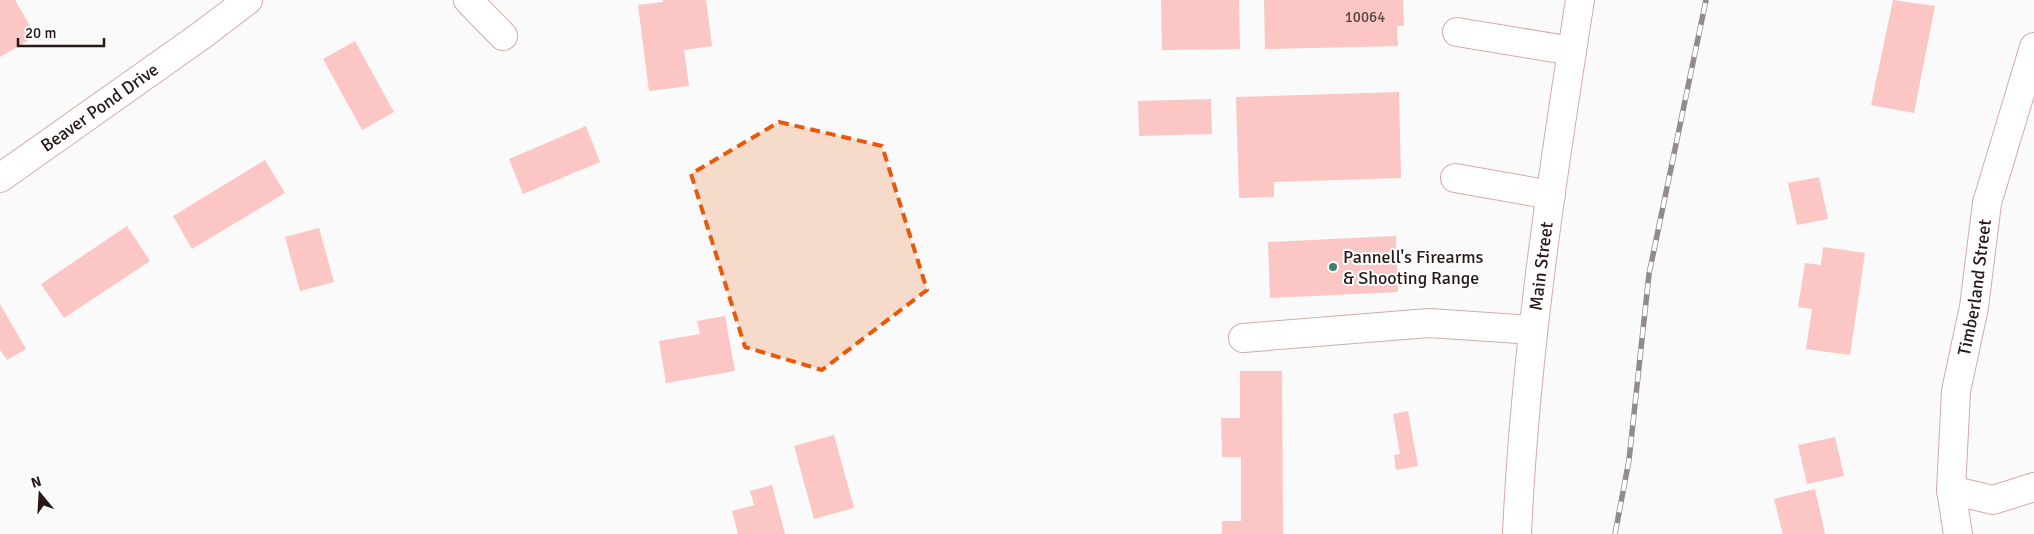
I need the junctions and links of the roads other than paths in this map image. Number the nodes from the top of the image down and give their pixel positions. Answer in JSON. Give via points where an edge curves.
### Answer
{"nodes":[{"id":1,"x":248,"y":0,"type":"edge"},
{"id":2,"x":468,"y":0,"type":"edge"},
{"id":3,"x":1580,"y":0,"type":"edge"},
{"id":4,"x":1457,"y":32,"type":"dead end"},
{"id":5,"x":503,"y":36,"type":"dead end"},
{"id":6,"x":2034,"y":47,"type":"edge"},
{"id":7,"x":1572,"y":51,"type":"junction"},
{"id":8,"x":0,"y":178,"type":"edge"},
{"id":9,"x":1455,"y":178,"type":"dead end"},
{"id":10,"x":1551,"y":195,"type":"junction"},
{"id":11,"x":1533,"y":330,"type":"junction"},
{"id":12,"x":1243,"y":338,"type":"dead end"},
{"id":13,"x":2034,"y":487,"type":"edge"},
{"id":14,"x":1951,"y":490,"type":"junction"},
{"id":15,"x":1517,"y":534,"type":"edge"},
{"id":16,"x":1958,"y":534,"type":"edge"}],
"edges":[{"from":1,"to":8,"type":"street","name":"Beaver Pond Drive"},
{"from":2,"to":5,"type":"street"},
{"from":3,"to":7,"type":"street","name":"Main Street"},
{"from":4,"to":7,"type":"street"},
{"from":6,"to":14,"type":"street","name":"Timberland Street","via":[[1987,203],[1974,307],[1956,391]]},
{"from":7,"to":10,"type":"street","name":"Main Street"},
{"from":9,"to":10,"type":"street"},
{"from":10,"to":11,"type":"street","name":"Main Street"},
{"from":11,"to":12,"type":"street","via":[[1429,323]]},
{"from":11,"to":15,"type":"street","name":"Main Street"},
{"from":13,"to":14,"type":"street","via":[[1993,500]]},
{"from":14,"to":16,"type":"street","name":"Timberland Street"}]}
